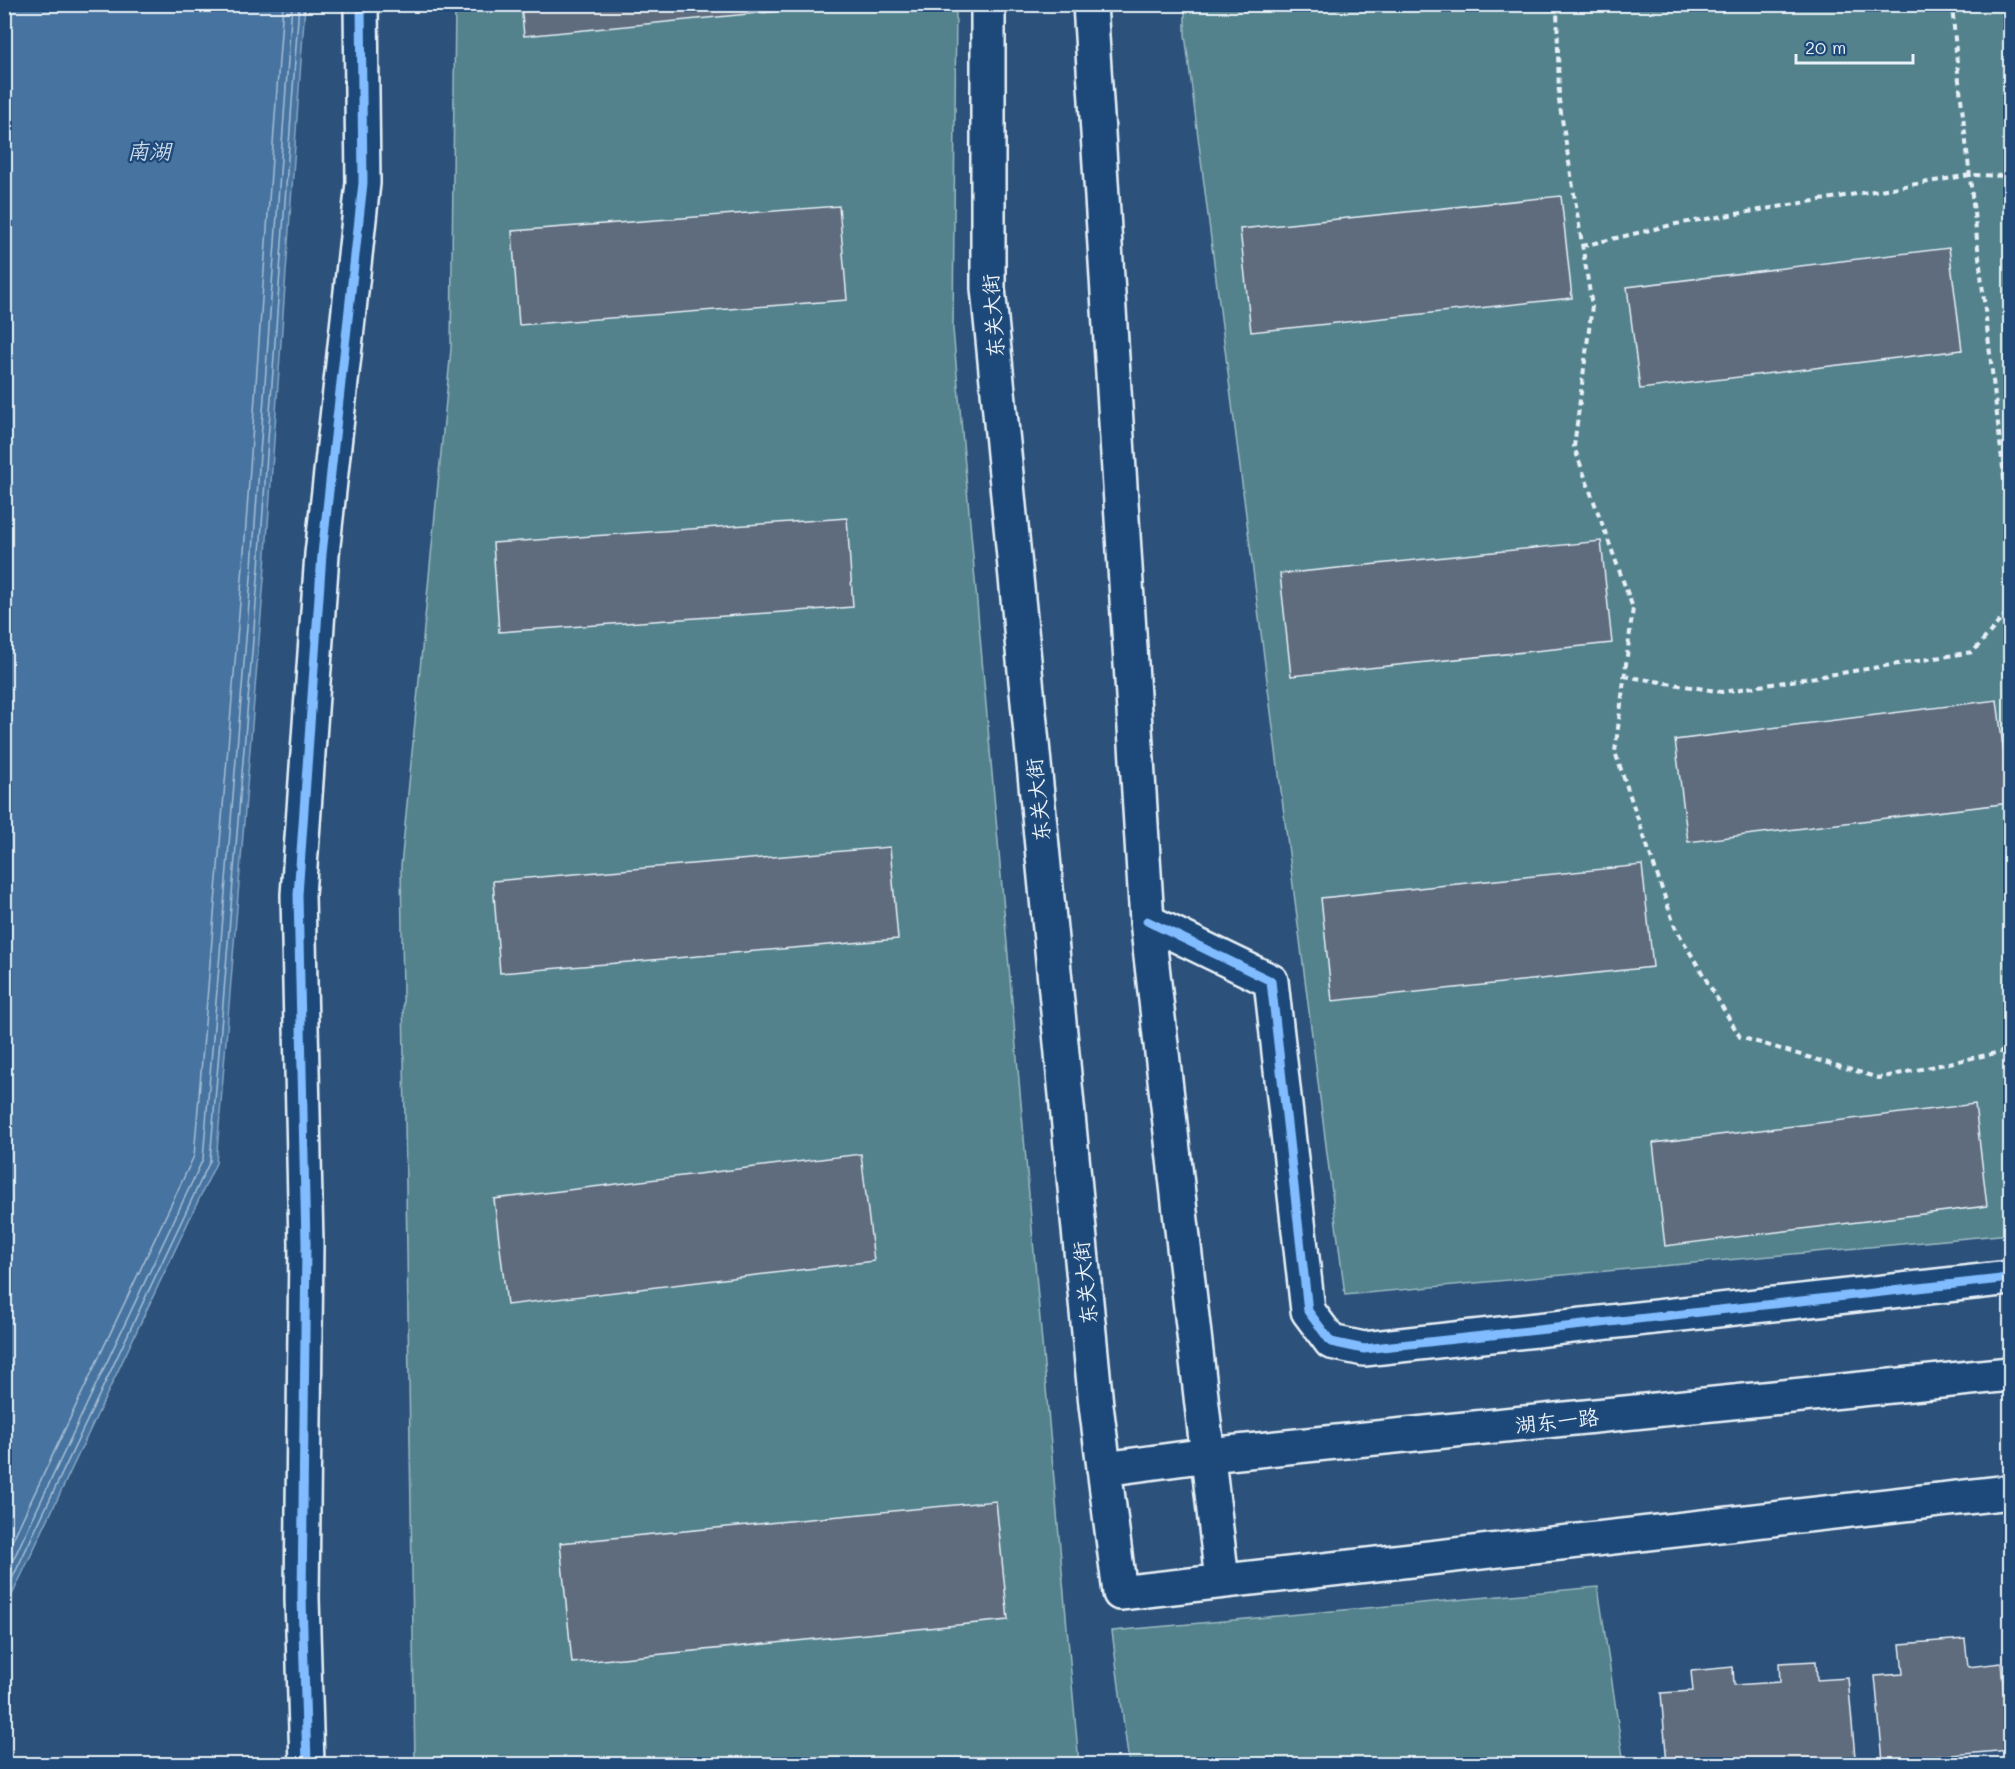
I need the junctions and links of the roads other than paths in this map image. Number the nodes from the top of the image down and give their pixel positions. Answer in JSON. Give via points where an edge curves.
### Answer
{"nodes":[{"id":1,"x":361,"y":4,"type":"edge"},
{"id":2,"x":988,"y":4,"type":"edge"},
{"id":3,"x":1090,"y":4,"type":"edge"},
{"id":4,"x":1147,"y":921,"type":"junction"},
{"id":5,"x":2010,"y":1278,"type":"edge"},
{"id":6,"x":2010,"y":1374,"type":"edge"},
{"id":7,"x":1208,"y":1455,"type":"junction"},
{"id":8,"x":1104,"y":1469,"type":"junction"},
{"id":9,"x":2010,"y":1492,"type":"edge"},
{"id":10,"x":1221,"y":1581,"type":"junction"},
{"id":11,"x":307,"y":1764,"type":"edge"}],
"edges":[{"from":1,"to":11,"type":"main road","via":[[363,183],[322,554],[298,896],[306,1244],[302,1598]]},
{"from":2,"to":8,"type":"main road","name":"东关大街","via":[[988,288]]},
{"from":3,"to":4,"type":"main road"},
{"from":4,"to":5,"type":"main road","via":[[1270,981],[1308,1311],[1331,1342],[1364,1349]]},
{"from":4,"to":7,"type":"main road"},
{"from":6,"to":7,"type":"main road","name":"湖东一路"},
{"from":7,"to":8,"type":"main road","name":"湖东一路"},
{"from":7,"to":10,"type":"main road"},
{"from":8,"to":10,"type":"main road","name":"东关大街","via":[[1120,1593]]},
{"from":9,"to":10,"type":"main road"}]}
